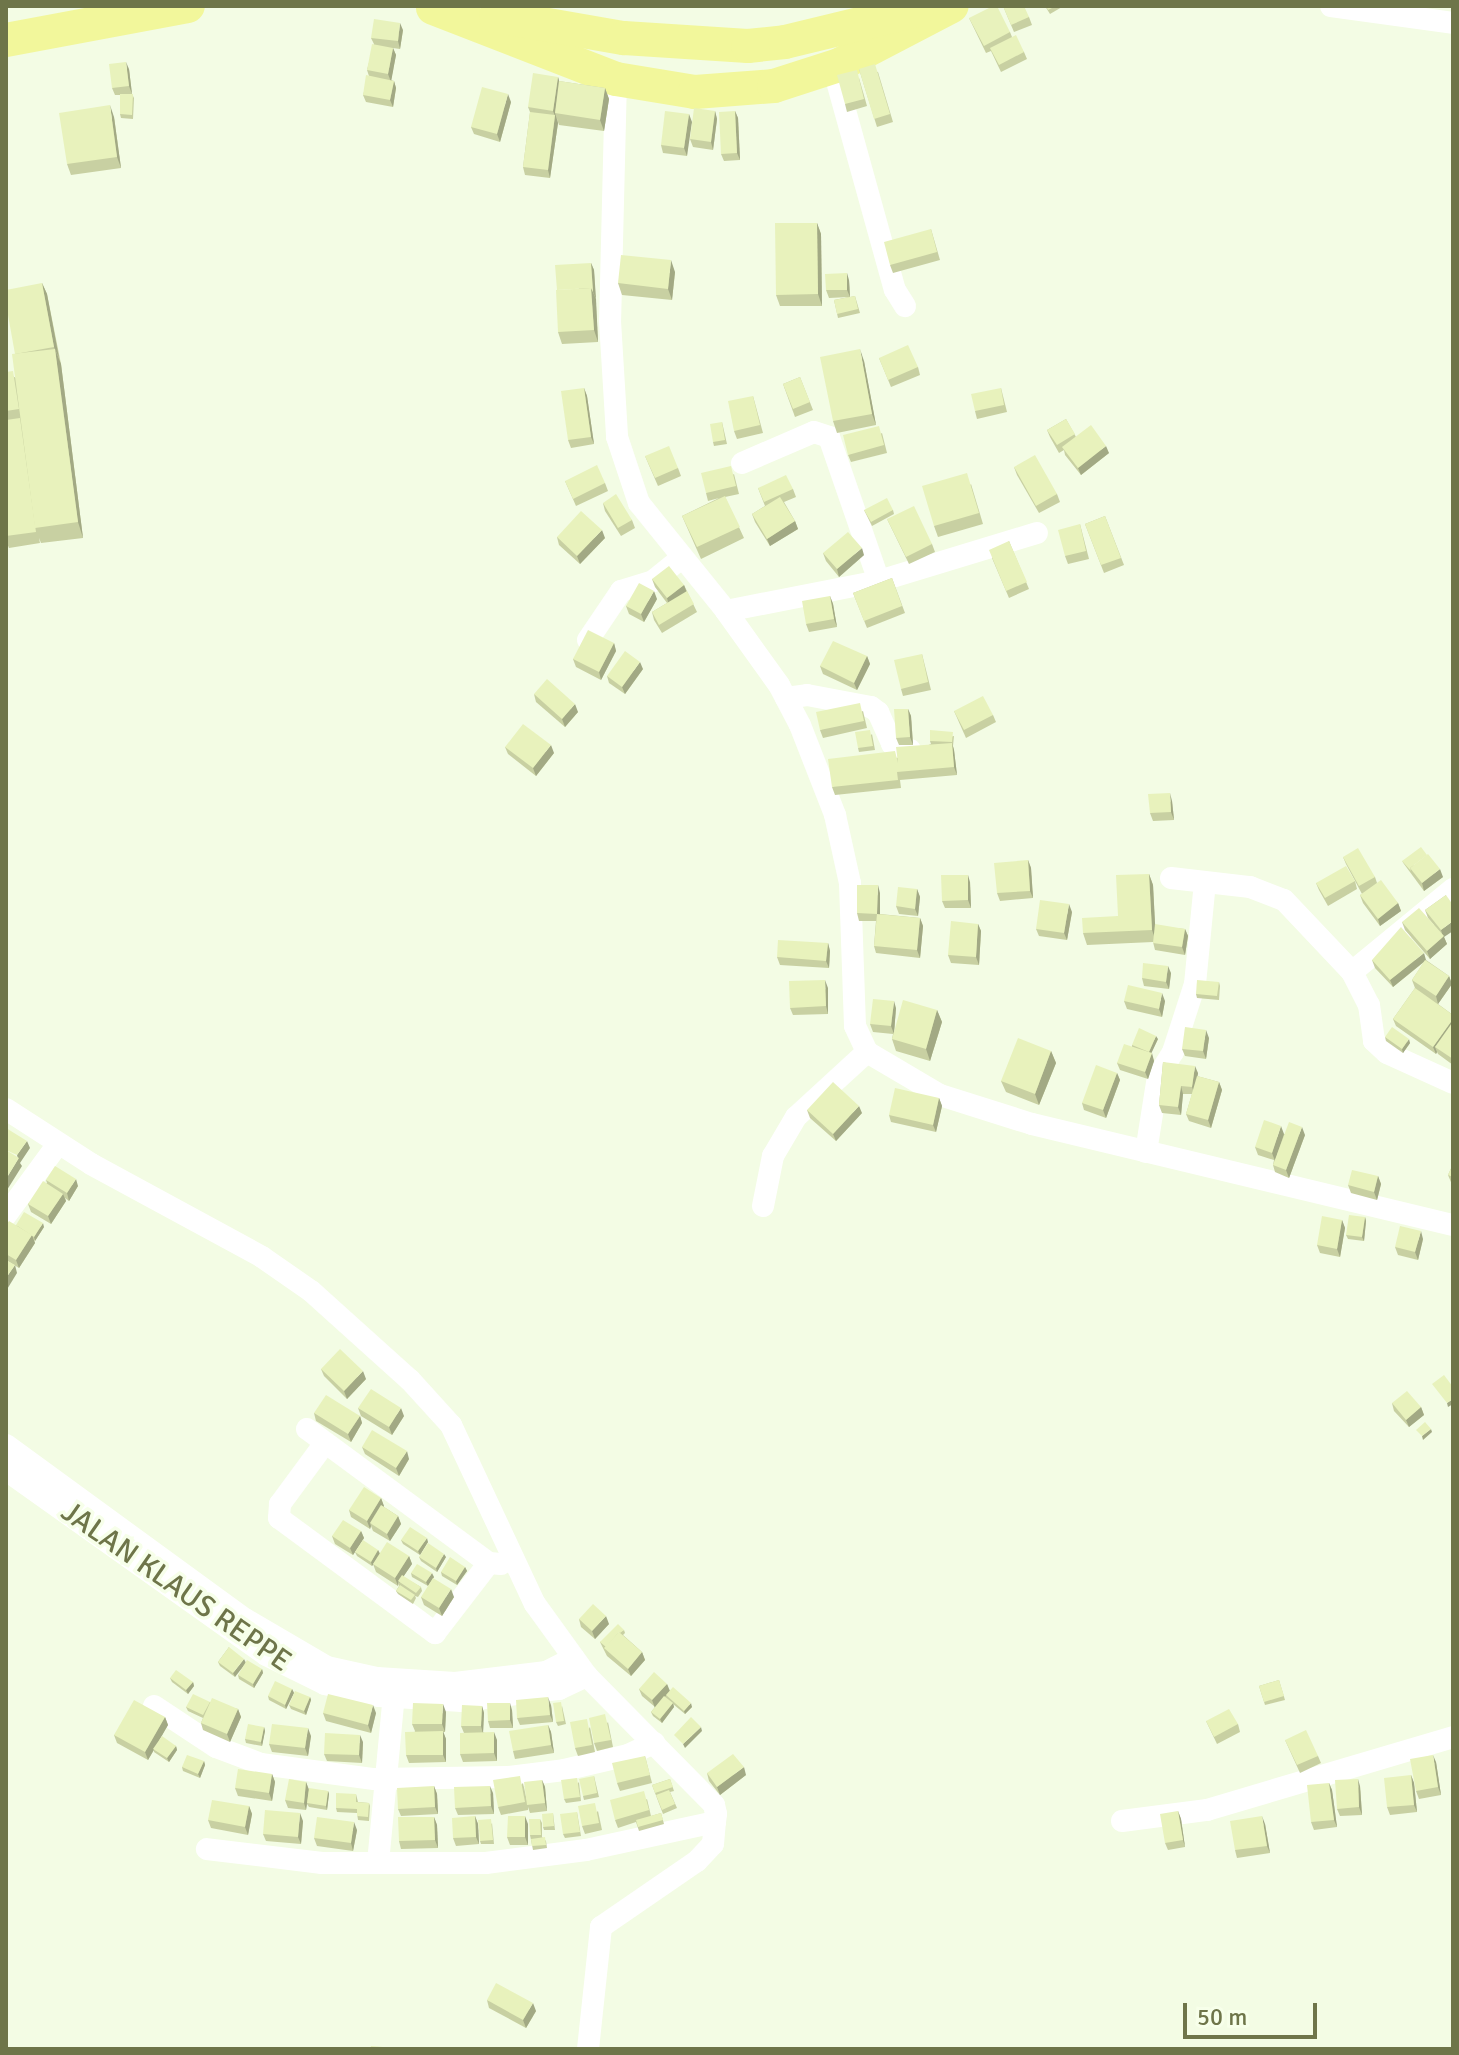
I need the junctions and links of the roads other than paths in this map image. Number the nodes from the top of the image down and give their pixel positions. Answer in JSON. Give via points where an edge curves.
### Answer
{"nodes":[{"id":1,"x":188,"y":6,"type":"edge"},
{"id":2,"x":932,"y":6,"type":"edge"},
{"id":3,"x":952,"y":6,"type":"edge"},
{"id":4,"x":1331,"y":6,"type":"edge"},
{"id":5,"x":426,"y":7,"type":"edge"},
{"id":6,"x":1453,"y":23,"type":"edge"},
{"id":7,"x":6,"y":40,"type":"edge"},
{"id":8,"x":833,"y":67,"type":"junction"},
{"id":9,"x":616,"y":79,"type":"junction"},
{"id":10,"x":905,"y":306,"type":"dead end"},
{"id":11,"x":742,"y":463,"type":"dead end"},
{"id":12,"x":1037,"y":533,"type":"dead end"},
{"id":13,"x":681,"y":558,"type":"junction"},
{"id":14,"x":879,"y":581,"type":"junction"},
{"id":15,"x":726,"y":611,"type":"junction"},
{"id":16,"x":588,"y":640,"type":"edge"},
{"id":17,"x":786,"y":698,"type":"junction"},
{"id":18,"x":910,"y":750,"type":"edge"},
{"id":19,"x":1171,"y":878,"type":"dead end"},
{"id":20,"x":1205,"y":882,"type":"junction"},
{"id":21,"x":1453,"y":889,"type":"edge"},
{"id":22,"x":1352,"y":972,"type":"junction"},
{"id":23,"x":867,"y":1052,"type":"junction"},
{"id":24,"x":1453,"y":1083,"type":"edge"},
{"id":25,"x":6,"y":1109,"type":"edge"},
{"id":26,"x":58,"y":1144,"type":"junction"},
{"id":27,"x":1146,"y":1152,"type":"junction"},
{"id":28,"x":763,"y":1206,"type":"dead end"},
{"id":29,"x":6,"y":1215,"type":"edge"},
{"id":30,"x":1453,"y":1225,"type":"edge"},
{"id":31,"x":6,"y":1445,"type":"edge"},
{"id":32,"x":6,"y":1470,"type":"edge"},
{"id":33,"x":489,"y":1563,"type":"junction"},
{"id":34,"x":518,"y":1565,"type":"junction"},
{"id":35,"x":581,"y":1667,"type":"junction"},
{"id":36,"x":395,"y":1685,"type":"junction"},
{"id":37,"x":154,"y":1706,"type":"dead end"},
{"id":38,"x":1453,"y":1737,"type":"edge"},
{"id":39,"x":654,"y":1743,"type":"junction"},
{"id":40,"x":387,"y":1780,"type":"junction"},
{"id":41,"x":1122,"y":1821,"type":"dead end"},
{"id":42,"x":715,"y":1822,"type":"junction"},
{"id":43,"x":207,"y":1849,"type":"dead end"},
{"id":44,"x":378,"y":1863,"type":"junction"},
{"id":45,"x":588,"y":2049,"type":"edge"}],
"edges":[{"from":1,"to":7,"type":"highway"},
{"from":2,"to":5,"type":"highway","via":[[785,42],[719,46],[624,38]]},
{"from":3,"to":8,"type":"highway"},
{"from":4,"to":6,"type":"street"},
{"from":5,"to":9,"type":"highway"},
{"from":8,"to":9,"type":"highway","via":[[774,86],[731,92],[695,92]]},
{"from":8,"to":10,"type":"street","via":[[895,290]]},
{"from":9,"to":13,"type":"street","via":[[612,398],[617,437],[639,503]]},
{"from":11,"to":14,"type":"street","via":[[814,432],[829,437]]},
{"from":12,"to":14,"type":"street"},
{"from":13,"to":15,"type":"street"},
{"from":13,"to":16,"type":"street","via":[[653,581],[621,591]]},
{"from":14,"to":15,"type":"street"},
{"from":15,"to":17,"type":"street"},
{"from":17,"to":18,"type":"street","via":[[807,695],[871,707],[892,744]]},
{"from":17,"to":23,"type":"street","via":[[841,842],[853,907],[855,1026]]},
{"from":19,"to":20,"type":"street"},
{"from":20,"to":22,"type":"street","via":[[1250,887],[1284,900]]},
{"from":20,"to":27,"type":"street","via":[[1195,984],[1173,1052],[1158,1076]]},
{"from":21,"to":22,"type":"street"},
{"from":22,"to":24,"type":"street","via":[[1369,1005],[1374,1041],[1387,1053]]},
{"from":23,"to":27,"type":"street","via":[[940,1095]]},
{"from":23,"to":28,"type":"street","via":[[796,1117],[773,1156]]},
{"from":25,"to":26,"type":"street"},
{"from":26,"to":29,"type":"street"},
{"from":26,"to":34,"type":"street","via":[[262,1257],[311,1291],[410,1380],[451,1425]]},
{"from":27,"to":30,"type":"street"},
{"from":31,"to":36,"type":"street","name":"JALAN KLAUS REPPE","via":[[303,1657]]},
{"from":32,"to":36,"type":"street","name":"JALAN KLAUS REPPE","via":[[266,1655],[325,1684],[379,1696]]},
{"from":33,"to":33,"type":"street","via":[[435,1633],[279,1518],[280,1504],[316,1436]]},
{"from":33,"to":34,"type":"street"},
{"from":34,"to":35,"type":"street","via":[[535,1604]]},
{"from":35,"to":36,"type":"street","name":"JALAN KLAUS REPPE","via":[[493,1680]]},
{"from":35,"to":39,"type":"street"},
{"from":36,"to":40,"type":"street"},
{"from":37,"to":40,"type":"street","via":[[216,1747],[261,1764]]},
{"from":38,"to":41,"type":"street","via":[[1207,1810]]},
{"from":39,"to":40,"type":"street","via":[[628,1755],[564,1770]]},
{"from":39,"to":42,"type":"street","via":[[714,1805]]},
{"from":40,"to":44,"type":"street"},
{"from":42,"to":44,"type":"street","via":[[573,1852],[486,1863]]},
{"from":42,"to":45,"type":"street","via":[[713,1844],[697,1861],[601,1927]]},
{"from":43,"to":44,"type":"street"}]}
